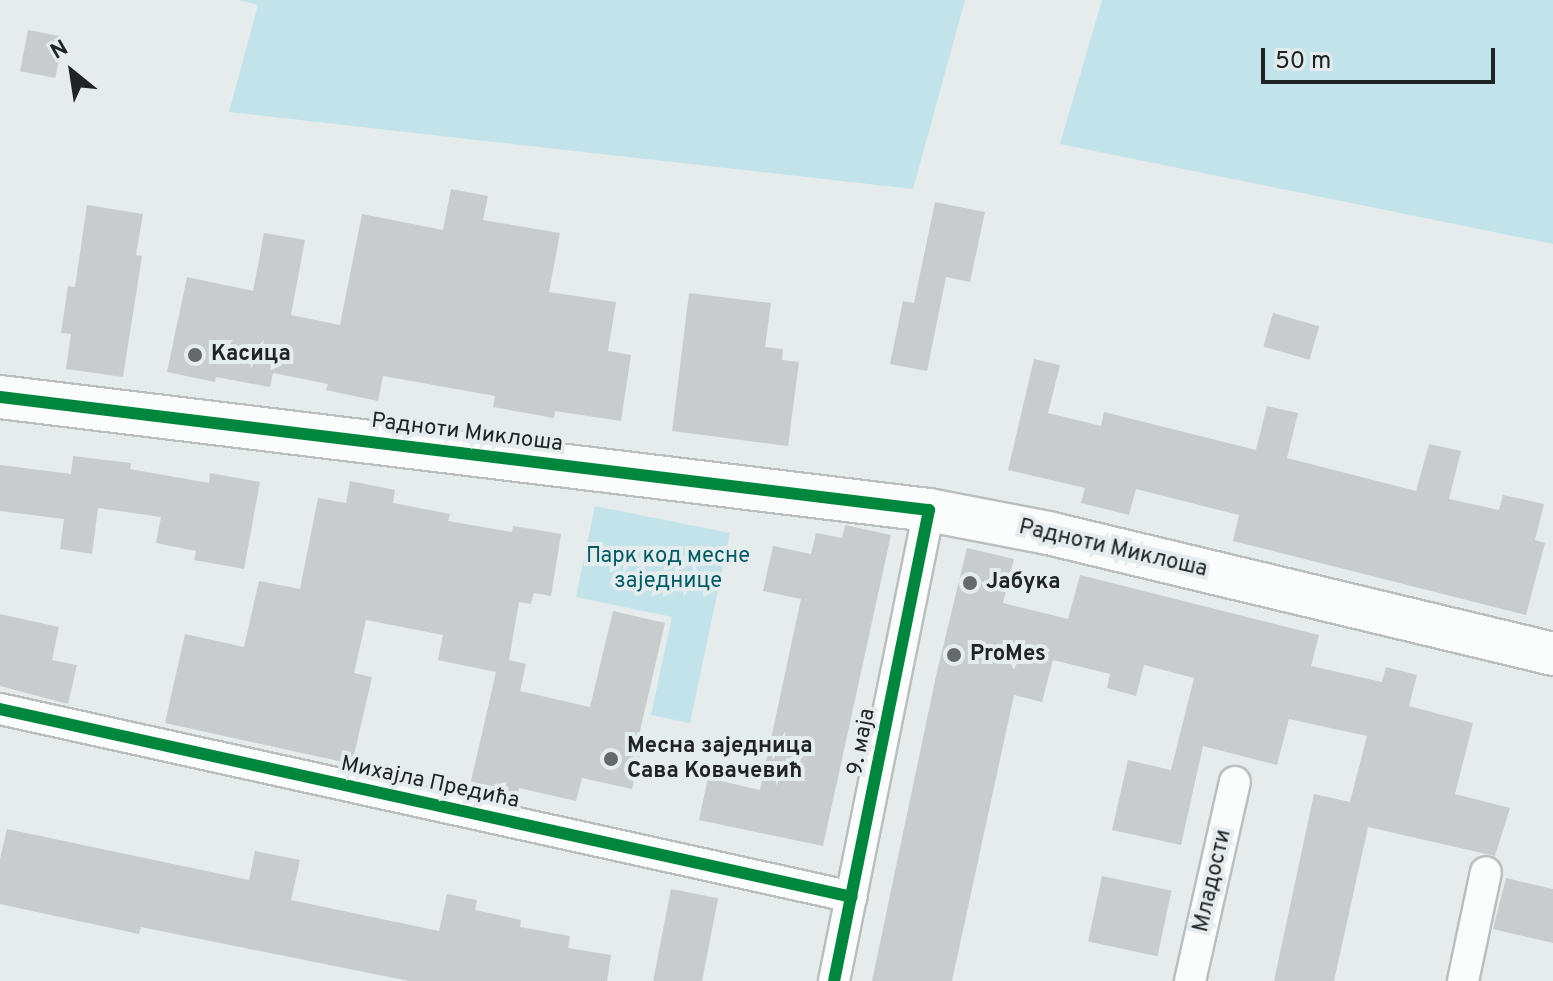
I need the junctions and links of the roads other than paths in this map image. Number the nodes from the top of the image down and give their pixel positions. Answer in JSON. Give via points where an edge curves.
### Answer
{"nodes":[{"id":1,"x":0,"y":397,"type":"edge"},
{"id":2,"x":929,"y":510,"type":"junction"},
{"id":3,"x":1553,"y":654,"type":"edge"},
{"id":4,"x":0,"y":709,"type":"edge"},
{"id":5,"x":1235,"y":782,"type":"dead end"},
{"id":6,"x":1486,"y":872,"type":"dead end"},
{"id":7,"x":852,"y":897,"type":"junction"},
{"id":8,"x":834,"y":981,"type":"edge"},
{"id":9,"x":1190,"y":981,"type":"edge"},
{"id":10,"x":1463,"y":981,"type":"edge"}],
"edges":[{"from":1,"to":2,"type":"street","name":"Радноти Миклоша"},
{"from":2,"to":3,"type":"street","name":"Радноти Миклоша","via":[[1048,533]]},
{"from":2,"to":7,"type":"street","name":"9. маја"},
{"from":4,"to":7,"type":"street","name":"Михајла Предића"},
{"from":5,"to":9,"type":"street","name":"Младости"},
{"from":6,"to":10,"type":"street"},
{"from":7,"to":8,"type":"street","name":"9. маја"}]}
